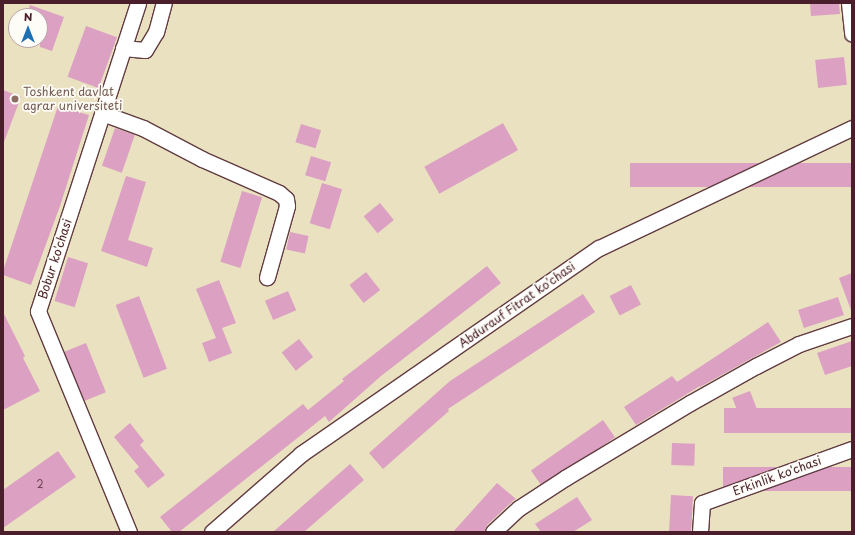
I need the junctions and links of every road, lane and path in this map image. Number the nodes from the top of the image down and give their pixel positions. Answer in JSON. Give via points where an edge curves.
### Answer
{"nodes":[{"id":1,"x":138,"y":3,"type":"edge"},
{"id":2,"x":164,"y":3,"type":"edge"},
{"id":3,"x":849,"y":3,"type":"edge"},
{"id":4,"x":852,"y":34,"type":"edge"},
{"id":5,"x":123,"y":48,"type":"junction"},
{"id":6,"x":102,"y":112,"type":"junction"},
{"id":7,"x":852,"y":128,"type":"edge"},
{"id":8,"x":267,"y":277,"type":"dead end"},
{"id":9,"x":852,"y":326,"type":"edge"},
{"id":10,"x":852,"y":449,"type":"edge"},
{"id":11,"x":129,"y":532,"type":"edge"},
{"id":12,"x":212,"y":532,"type":"edge"},
{"id":13,"x":493,"y":532,"type":"edge"},
{"id":14,"x":700,"y":532,"type":"edge"}],
"edges":[{"from":1,"to":5,"type":"street","name":"Bobur ko'chasi"},
{"from":2,"to":5,"type":"street","via":[[156,32],[145,50]]},
{"from":3,"to":4,"type":"street"},
{"from":5,"to":6,"type":"street","name":"Bobur ko'chasi"},
{"from":6,"to":8,"type":"street","via":[[143,128],[202,159],[279,193],[286,199],[287,206]]},
{"from":6,"to":11,"type":"street","name":"Bobur ko'chasi","via":[[38,311]]},
{"from":7,"to":12,"type":"street","name":"Abdurauf Fitrat ko'chasi","via":[[599,248],[302,454]]},
{"from":9,"to":13,"type":"street","via":[[799,344],[690,403],[525,504]]},
{"from":10,"to":14,"type":"street","name":"Erkinlik ko'chasi","via":[[702,504]]}]}
